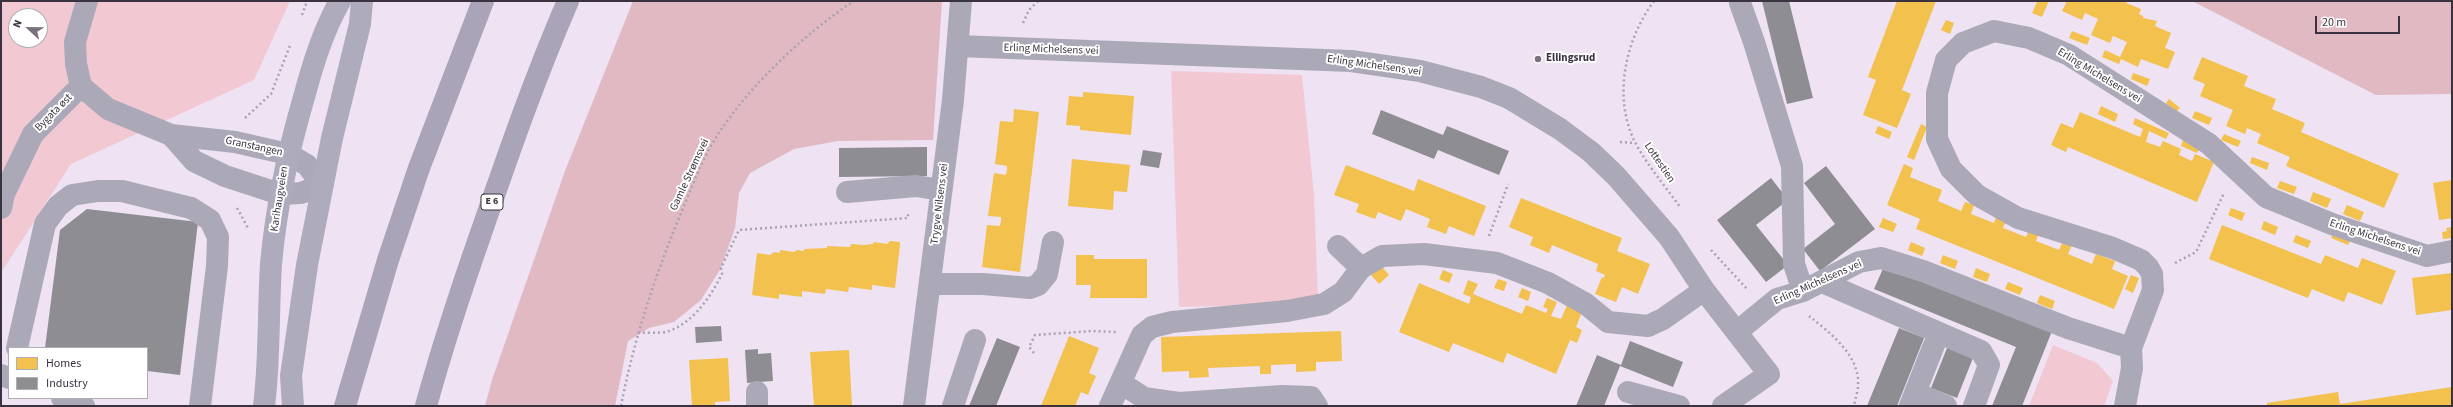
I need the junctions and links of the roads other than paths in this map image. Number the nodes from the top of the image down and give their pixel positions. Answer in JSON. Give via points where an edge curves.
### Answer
{"nodes":[{"id":1,"x":87,"y":1,"type":"edge"},
{"id":2,"x":340,"y":1,"type":"edge"},
{"id":3,"x":362,"y":1,"type":"edge"},
{"id":4,"x":482,"y":1,"type":"edge"},
{"id":5,"x":568,"y":1,"type":"edge"},
{"id":6,"x":961,"y":1,"type":"edge"},
{"id":7,"x":1740,"y":3,"type":"dead end"},
{"id":8,"x":958,"y":46,"type":"junction"},
{"id":9,"x":81,"y":86,"type":"junction"},
{"id":10,"x":171,"y":134,"type":"junction"},
{"id":11,"x":288,"y":154,"type":"junction"},
{"id":12,"x":322,"y":185,"type":"junction"},
{"id":13,"x":941,"y":190,"type":"junction"},
{"id":14,"x":847,"y":192,"type":"dead end"},
{"id":15,"x":280,"y":194,"type":"junction"},
{"id":16,"x":1,"y":208,"type":"edge"},
{"id":17,"x":1053,"y":242,"type":"dead end"},
{"id":18,"x":1338,"y":246,"type":"dead end"},
{"id":19,"x":2452,"y":251,"type":"edge"},
{"id":20,"x":1361,"y":268,"type":"junction"},
{"id":21,"x":931,"y":284,"type":"junction"},
{"id":22,"x":1812,"y":287,"type":"junction"},
{"id":23,"x":1704,"y":290,"type":"junction"},
{"id":24,"x":1738,"y":331,"type":"junction"},
{"id":25,"x":975,"y":340,"type":"dead end"},
{"id":26,"x":1934,"y":345,"type":"dead end"},
{"id":27,"x":17,"y":347,"type":"edge"},
{"id":28,"x":2130,"y":348,"type":"junction"},
{"id":29,"x":1120,"y":383,"type":"junction"},
{"id":30,"x":1628,"y":392,"type":"dead end"},
{"id":31,"x":65,"y":399,"type":"edge"},
{"id":32,"x":1913,"y":400,"type":"edge"},
{"id":33,"x":1314,"y":402,"type":"edge"},
{"id":34,"x":84,"y":406,"type":"edge"},
{"id":35,"x":200,"y":406,"type":"edge"},
{"id":36,"x":264,"y":406,"type":"edge"},
{"id":37,"x":293,"y":406,"type":"edge"},
{"id":38,"x":345,"y":406,"type":"edge"},
{"id":39,"x":426,"y":406,"type":"edge"},
{"id":40,"x":914,"y":406,"type":"edge"},
{"id":41,"x":953,"y":406,"type":"edge"},
{"id":42,"x":1110,"y":406,"type":"edge"},
{"id":43,"x":1679,"y":406,"type":"edge"},
{"id":44,"x":1723,"y":406,"type":"edge"},
{"id":45,"x":1946,"y":406,"type":"edge"},
{"id":46,"x":1974,"y":406,"type":"edge"},
{"id":47,"x":2125,"y":406,"type":"edge"}],
"edges":[{"from":1,"to":9,"type":"street","via":[[75,42]]},
{"from":2,"to":11,"type":"main road","name":"Karihaugveien","via":[[330,19],[312,70]]},
{"from":3,"to":12,"type":"main road","via":[[360,24]]},
{"from":4,"to":38,"type":"highway","via":[[419,168],[388,260]]},
{"from":5,"to":39,"type":"highway","number":"E 6","via":[[495,192],[440,356]]},
{"from":6,"to":8,"type":"street","name":"Trygve Nilsens vei"},
{"from":7,"to":22,"type":"street","via":[[1792,166],[1794,264]]},
{"from":8,"to":13,"type":"street","name":"Trygve Nilsens vei","via":[[954,100]]},
{"from":8,"to":23,"type":"street","name":"Erling Michelsens vei","via":[[1351,61],[1420,71],[1481,87],[1509,98],[1540,116],[1591,152],[1616,176],[1669,238]]},
{"from":9,"to":10,"type":"street","name":"Granstangen","via":[[108,108]]},
{"from":9,"to":16,"type":"street","name":"Bygata øst","via":[[33,134],[4,194]]},
{"from":10,"to":11,"type":"street","name":"Granstangen","via":[[227,141]]},
{"from":10,"to":15,"type":"street","name":"Granstangen","via":[[194,161],[225,176]]},
{"from":11,"to":12,"type":"street","name":"Granstangen","via":[[307,165]]},
{"from":11,"to":15,"type":"main road","name":"Karihaugveien"},
{"from":12,"to":15,"type":"street","name":"Granstangen","via":[[301,193]]},
{"from":12,"to":37,"type":"main road","via":[[291,376]]},
{"from":13,"to":14,"type":"street","via":[[910,187]]},
{"from":13,"to":21,"type":"street","name":"Trygve Nilsens vei"},
{"from":15,"to":36,"type":"main road","name":"Karihaugveien","via":[[271,265]]},
{"from":17,"to":21,"type":"street","via":[[1047,274],[1030,288],[983,284]]},
{"from":18,"to":20,"type":"street"},
{"from":19,"to":28,"type":"street","name":"Erling Michelsens vei","via":[[2427,256],[2332,224],[2266,198],[2209,144],[2069,55],[2029,38],[1994,31],[1963,43],[1946,60],[1937,93],[1937,139],[1951,169],[1978,195],[2018,218],[2113,248],[2142,260],[2148,267],[2154,290]]},
{"from":20,"to":23,"type":"street","via":[[1382,256],[1424,254],[1497,263],[1548,283],[1586,304],[1608,322],[1648,326]]},
{"from":20,"to":29,"type":"street","via":[[1343,292],[1324,304],[1287,311],[1172,322],[1152,327],[1142,335]]},
{"from":21,"to":40,"type":"street","name":"Trygve Nilsens vei"},
{"from":22,"to":24,"type":"street","name":"Erling Michelsens vei","via":[[1771,304]]},
{"from":22,"to":28,"type":"street","name":"Erling Michelsens vei","via":[[1859,262],[1881,258],[1922,271],[2068,328]]},
{"from":22,"to":46,"type":"street","via":[[1981,351],[1989,365]]},
{"from":23,"to":24,"type":"street","name":"Erling Michelsens vei"},
{"from":24,"to":44,"type":"street","name":"Erling Michelsens vei","via":[[1769,374]]},
{"from":25,"to":41,"type":"street"},
{"from":26,"to":32,"type":"street"},
{"from":27,"to":35,"type":"street","via":[[45,224],[58,206],[72,195],[122,191],[191,208],[210,220],[218,237],[217,266]]},
{"from":28,"to":47,"type":"street","name":"Erling Michelsens vei","via":[[2132,368]]},
{"from":29,"to":33,"type":"street","via":[[1144,398],[1179,403],[1282,396]]},
{"from":29,"to":42,"type":"street"},
{"from":30,"to":43,"type":"street"},
{"from":31,"to":34,"type":"street"},
{"from":32,"to":45,"type":"street"}]}
